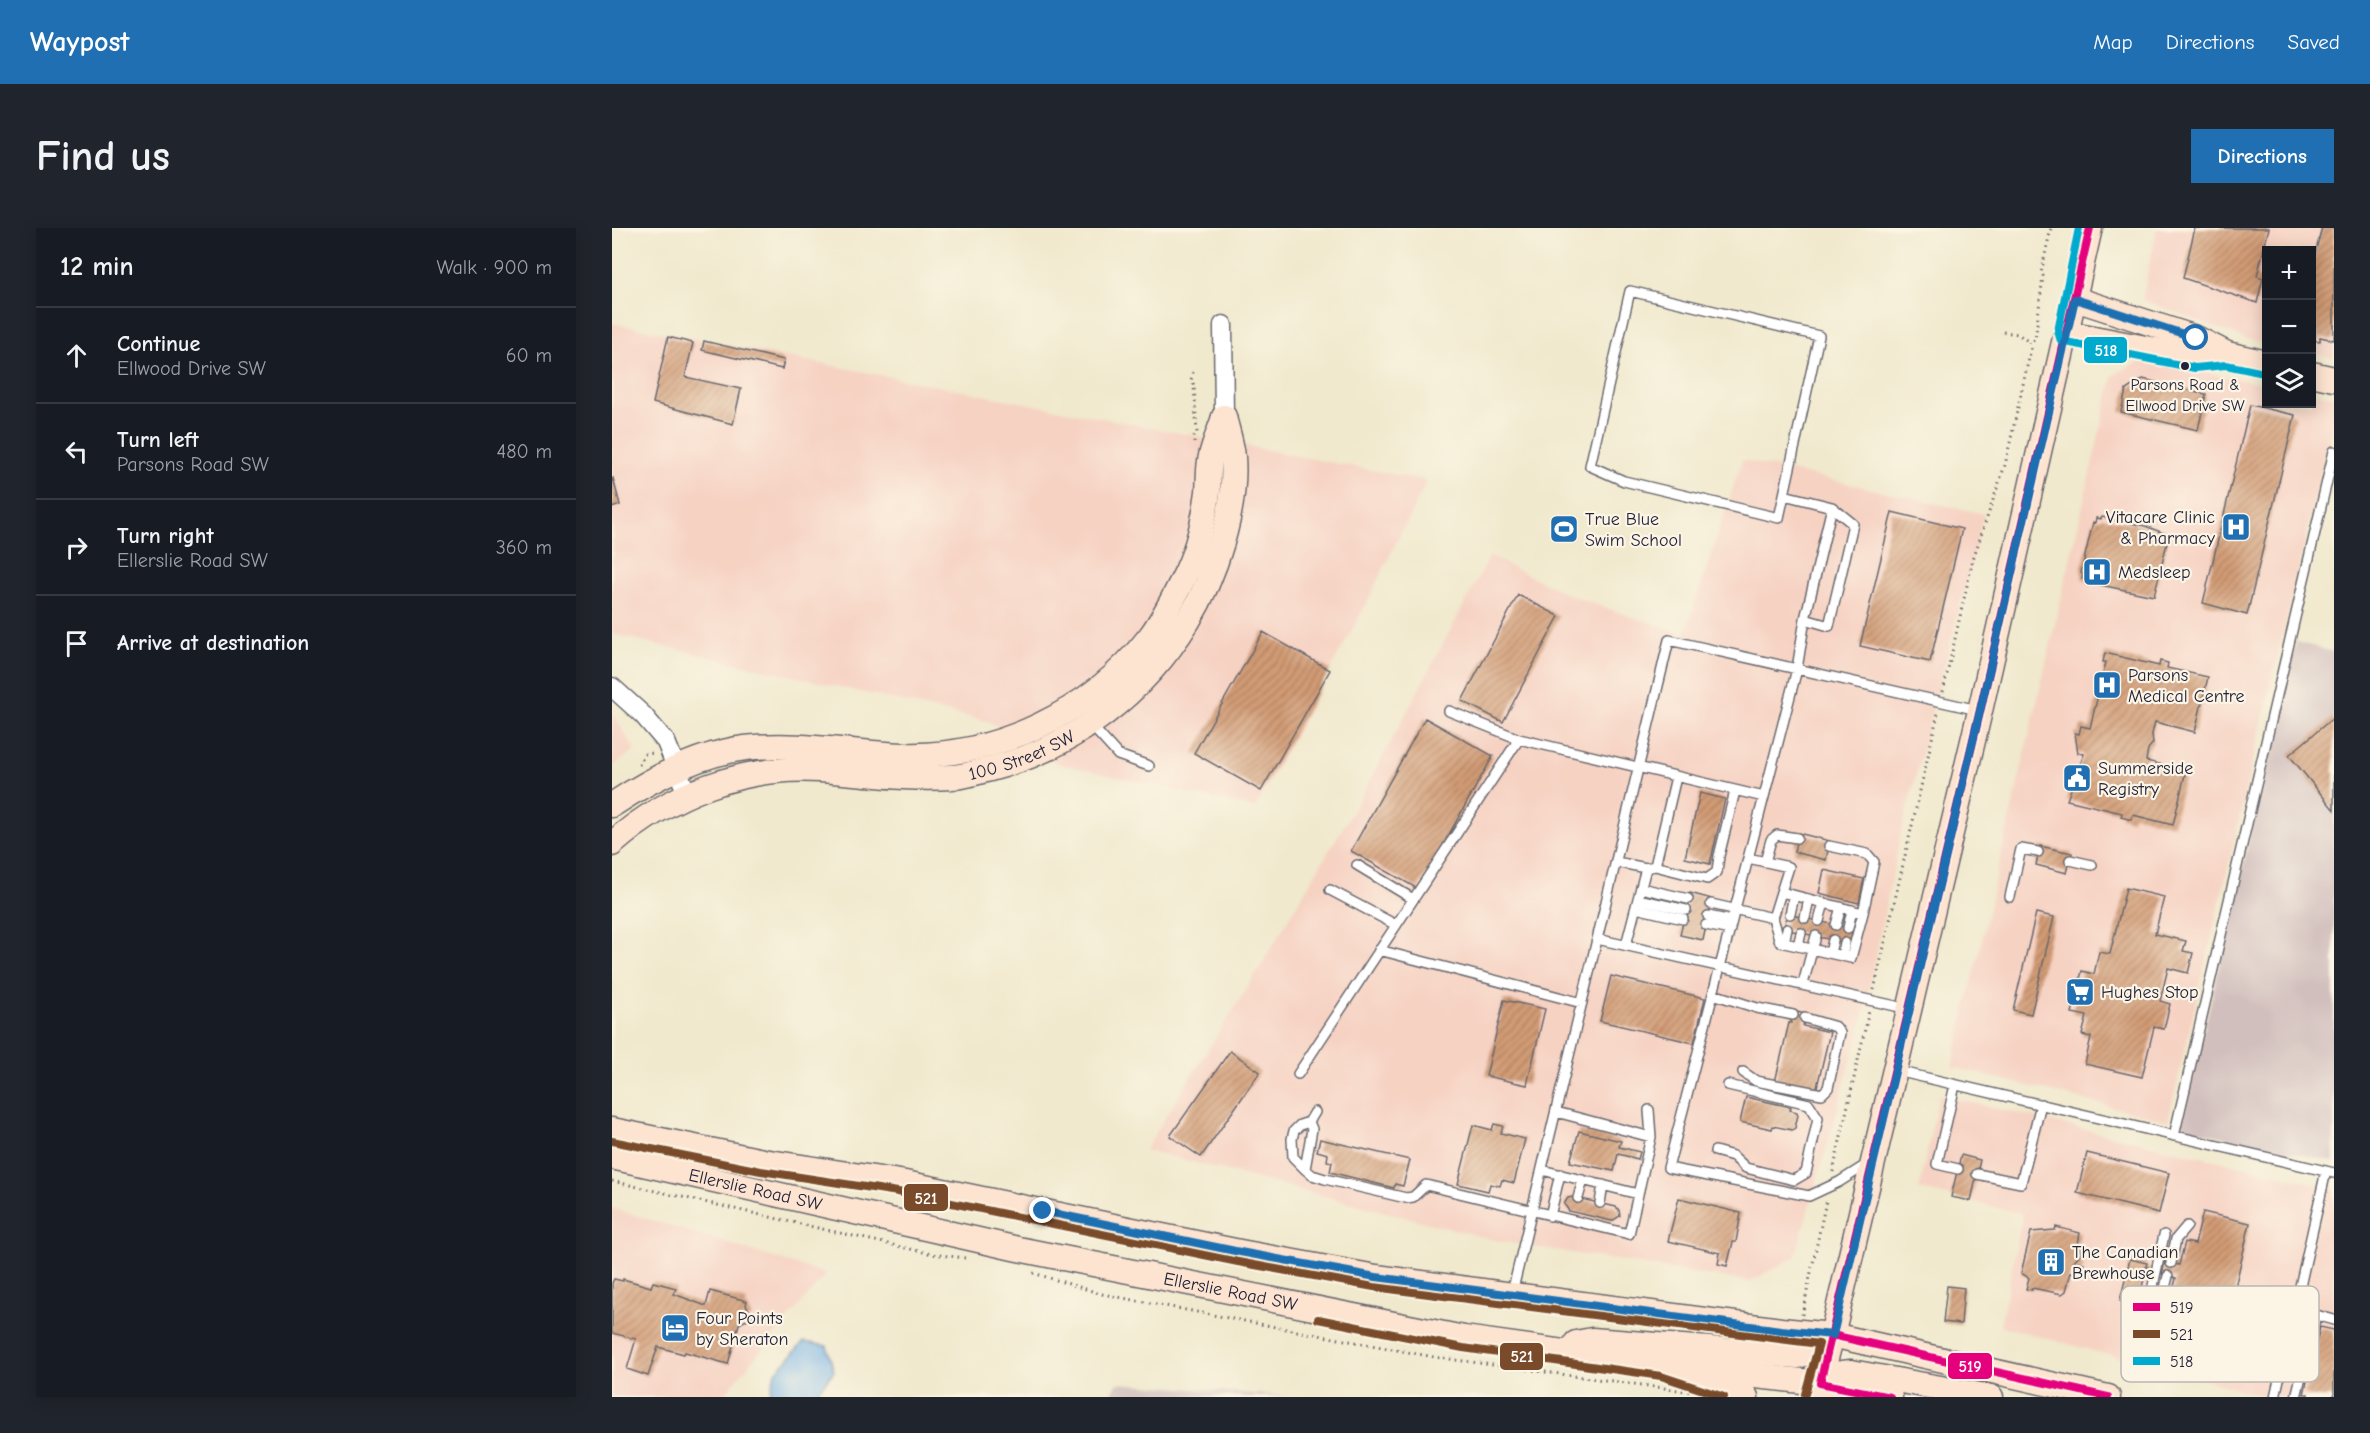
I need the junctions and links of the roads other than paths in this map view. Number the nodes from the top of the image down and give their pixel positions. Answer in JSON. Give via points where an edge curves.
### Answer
{"nodes":[{"id":1,"x":2090,"y":228,"type":"edge"},
{"id":2,"x":2075,"y":299,"type":"junction"},
{"id":3,"x":1223,"y":325,"type":"dead end"},
{"id":4,"x":2068,"y":333,"type":"junction"},
{"id":5,"x":2227,"y":354,"type":"junction"},
{"id":6,"x":2262,"y":362,"type":"edge"},
{"id":7,"x":2316,"y":375,"type":"edge"},
{"id":8,"x":2334,"y":380,"type":"edge"},
{"id":9,"x":1224,"y":417,"type":"joint"},
{"id":10,"x":2334,"y":451,"type":"edge"},
{"id":11,"x":1784,"y":495,"type":"junction"},
{"id":12,"x":1832,"y":507,"type":"junction"},
{"id":13,"x":1805,"y":619,"type":"junction"},
{"id":14,"x":1797,"y":669,"type":"junction"},
{"id":15,"x":612,"y":687,"type":"edge"},
{"id":16,"x":1449,"y":711,"type":"dead end"},
{"id":17,"x":1980,"y":711,"type":"junction"},
{"id":18,"x":1084,"y":715,"type":"junction"},
{"id":19,"x":1519,"y":739,"type":"junction"},
{"id":20,"x":1149,"y":766,"type":"dead end"},
{"id":21,"x":1639,"y":768,"type":"junction"},
{"id":22,"x":678,"y":769,"type":"junction"},
{"id":23,"x":1676,"y":777,"type":"junction"},
{"id":24,"x":1735,"y":791,"type":"junction"},
{"id":25,"x":687,"y":794,"type":"junction"},
{"id":26,"x":1764,"y":797,"type":"junction"},
{"id":27,"x":612,"y":805,"type":"edge"},
{"id":28,"x":1797,"y":838,"type":"dead end"},
{"id":29,"x":612,"y":844,"type":"edge"},
{"id":30,"x":1829,"y":846,"type":"dead end"},
{"id":31,"x":2038,"y":852,"type":"dead end"},
{"id":32,"x":1748,"y":858,"type":"junction"},
{"id":33,"x":2070,"y":860,"type":"dead end"},
{"id":34,"x":1616,"y":862,"type":"junction"},
{"id":35,"x":1765,"y":862,"type":"junction"},
{"id":36,"x":1357,"y":865,"type":"dead end"},
{"id":37,"x":2092,"y":865,"type":"dead end"},
{"id":38,"x":1650,"y":867,"type":"junction"},
{"id":39,"x":1641,"y":888,"type":"junction"},
{"id":40,"x":1330,"y":890,"type":"dead end"},
{"id":41,"x":1781,"y":892,"type":"junction"},
{"id":42,"x":1794,"y":896,"type":"junction"},
{"id":43,"x":2010,"y":897,"type":"dead end"},
{"id":44,"x":1413,"y":898,"type":"junction"},
{"id":45,"x":1688,"y":899,"type":"dead end"},
{"id":46,"x":1809,"y":899,"type":"junction"},
{"id":47,"x":1824,"y":903,"type":"junction"},
{"id":48,"x":1637,"y":904,"type":"junction"},
{"id":49,"x":1711,"y":904,"type":"dead end"},
{"id":50,"x":1841,"y":907,"type":"junction"},
{"id":51,"x":1735,"y":910,"type":"junction"},
{"id":52,"x":1852,"y":910,"type":"junction"},
{"id":53,"x":1863,"y":913,"type":"junction"},
{"id":54,"x":1790,"y":914,"type":"dead end"},
{"id":55,"x":1685,"y":915,"type":"dead end"},
{"id":56,"x":1773,"y":918,"type":"junction"},
{"id":57,"x":1804,"y":918,"type":"dead end"},
{"id":58,"x":1707,"y":920,"type":"dead end"},
{"id":59,"x":1819,"y":921,"type":"dead end"},
{"id":60,"x":1396,"y":925,"type":"junction"},
{"id":61,"x":1836,"y":925,"type":"dead end"},
{"id":62,"x":1731,"y":926,"type":"junction"},
{"id":63,"x":1848,"y":928,"type":"dead end"},
{"id":64,"x":1787,"y":929,"type":"dead end"},
{"id":65,"x":1801,"y":933,"type":"dead end"},
{"id":66,"x":1816,"y":936,"type":"dead end"},
{"id":67,"x":1597,"y":939,"type":"junction"},
{"id":68,"x":1833,"y":940,"type":"dead end"},
{"id":69,"x":1845,"y":943,"type":"dead end"},
{"id":70,"x":1784,"y":944,"type":"junction"},
{"id":71,"x":1626,"y":945,"type":"junction"},
{"id":72,"x":1798,"y":946,"type":"junction"},
{"id":73,"x":1812,"y":950,"type":"junction"},
{"id":74,"x":1379,"y":951,"type":"junction"},
{"id":75,"x":1830,"y":953,"type":"junction"},
{"id":76,"x":1842,"y":956,"type":"junction"},
{"id":77,"x":1720,"y":966,"type":"junction"},
{"id":78,"x":1803,"y":984,"type":"junction"},
{"id":79,"x":1713,"y":994,"type":"junction"},
{"id":80,"x":1582,"y":1002,"type":"junction"},
{"id":81,"x":1909,"y":1009,"type":"junction"},
{"id":82,"x":1793,"y":1015,"type":"dead end"},
{"id":83,"x":1805,"y":1018,"type":"dead end"},
{"id":84,"x":1894,"y":1070,"type":"junction"},
{"id":85,"x":1743,"y":1072,"type":"dead end"},
{"id":86,"x":1298,"y":1074,"type":"dead end"},
{"id":87,"x":1955,"y":1084,"type":"junction"},
{"id":88,"x":1728,"y":1085,"type":"dead end"},
{"id":89,"x":2041,"y":1104,"type":"junction"},
{"id":90,"x":1649,"y":1110,"type":"dead end"},
{"id":91,"x":1316,"y":1112,"type":"dead end"},
{"id":92,"x":1556,"y":1112,"type":"junction"},
{"id":93,"x":1309,"y":1122,"type":"junction"},
{"id":94,"x":612,"y":1130,"type":"edge"},
{"id":95,"x":2174,"y":1136,"type":"junction"},
{"id":96,"x":1651,"y":1137,"type":"junction"},
{"id":97,"x":1715,"y":1151,"type":"dead end"},
{"id":98,"x":612,"y":1157,"type":"edge"},
{"id":99,"x":1873,"y":1160,"type":"junction"},
{"id":100,"x":1305,"y":1169,"type":"junction"},
{"id":101,"x":1958,"y":1169,"type":"dead end"},
{"id":102,"x":1542,"y":1170,"type":"junction"},
{"id":103,"x":2330,"y":1172,"type":"edge"},
{"id":104,"x":1560,"y":1174,"type":"junction"},
{"id":105,"x":1977,"y":1174,"type":"dead end"},
{"id":106,"x":1583,"y":1180,"type":"junction"},
{"id":107,"x":1604,"y":1185,"type":"junction"},
{"id":108,"x":1638,"y":1194,"type":"junction"},
{"id":109,"x":1578,"y":1198,"type":"dead end"},
{"id":110,"x":1600,"y":1203,"type":"dead end"},
{"id":111,"x":1532,"y":1211,"type":"junction"},
{"id":112,"x":1550,"y":1215,"type":"junction"},
{"id":113,"x":2187,"y":1226,"type":"dead end"},
{"id":114,"x":2164,"y":1235,"type":"dead end"},
{"id":115,"x":2171,"y":1263,"type":"dead end"},
{"id":116,"x":2168,"y":1276,"type":"dead end"},
{"id":117,"x":2153,"y":1286,"type":"edge"},
{"id":118,"x":2166,"y":1286,"type":"edge"},
{"id":119,"x":2302,"y":1286,"type":"edge"},
{"id":120,"x":1512,"y":1295,"type":"junction"},
{"id":121,"x":2319,"y":1316,"type":"edge"},
{"id":122,"x":2334,"y":1320,"type":"edge"},
{"id":123,"x":1833,"y":1335,"type":"junction"},
{"id":124,"x":1548,"y":1349,"type":"junction"},
{"id":125,"x":1663,"y":1366,"type":"junction"},
{"id":126,"x":2278,"y":1382,"type":"edge"},
{"id":127,"x":2300,"y":1382,"type":"edge"},
{"id":128,"x":1818,"y":1390,"type":"edge"},
{"id":129,"x":1746,"y":1397,"type":"edge"},
{"id":130,"x":1890,"y":1397,"type":"edge"},
{"id":131,"x":1991,"y":1397,"type":"edge"},
{"id":132,"x":2109,"y":1397,"type":"edge"},
{"id":133,"x":2274,"y":1397,"type":"edge"},
{"id":134,"x":2296,"y":1397,"type":"edge"}],
"edges":[{"from":1,"to":2,"type":"main road"},
{"from":2,"to":4,"type":"main road"},
{"from":2,"to":5,"type":"main road","via":[[2196,338]]},
{"from":3,"to":9,"type":"street","name":"100 Street SW"},
{"from":4,"to":5,"type":"main road","via":[[2197,358]]},
{"from":4,"to":17,"type":"main road"},
{"from":5,"to":6,"type":"main road"},
{"from":7,"to":8,"type":"main road"},
{"from":9,"to":18,"type":"main road","name":"100 Street SW","via":[[1233,457],[1232,493],[1221,544],[1204,591],[1165,656],[1137,687]]},
{"from":10,"to":95,"type":"lane"},
{"from":11,"to":11,"type":"lane","via":[[1819,336],[1630,291],[1590,466],[1624,481],[1779,518]]},
{"from":11,"to":12,"type":"lane"},
{"from":12,"to":13,"type":"lane"},
{"from":12,"to":13,"type":"lane","via":[[1853,524],[1830,626]]},
{"from":13,"to":14,"type":"lane"},
{"from":14,"to":17,"type":"lane"},
{"from":14,"to":21,"type":"lane","via":[[1669,640]]},
{"from":14,"to":26,"type":"lane"},
{"from":15,"to":22,"type":"street","via":[[666,742]]},
{"from":16,"to":19,"type":"lane"},
{"from":17,"to":81,"type":"main road"},
{"from":18,"to":20,"type":"lane","via":[[1118,755]]},
{"from":18,"to":22,"type":"main road","name":"100 Street SW","via":[[959,751],[902,755],[817,746],[767,746],[742,748]]},
{"from":18,"to":25,"type":"main road","name":"100 Street SW","via":[[1068,738],[1019,760],[953,777],[780,771],[720,782]]},
{"from":19,"to":21,"type":"lane"},
{"from":19,"to":44,"type":"lane"},
{"from":21,"to":23,"type":"lane"},
{"from":21,"to":34,"type":"lane"},
{"from":22,"to":25,"type":"street"},
{"from":22,"to":27,"type":"main road","name":"100 Street SW","via":[[640,786]]},
{"from":23,"to":24,"type":"lane"},
{"from":23,"to":38,"type":"lane"},
{"from":24,"to":26,"type":"lane"},
{"from":24,"to":38,"type":"lane","via":[[1718,872],[1707,879]]},
{"from":25,"to":29,"type":"main road","name":"100 Street SW"},
{"from":26,"to":32,"type":"lane"},
{"from":28,"to":35,"type":"lane","via":[[1778,835],[1771,840]]},
{"from":30,"to":53,"type":"lane","via":[[1867,854],[1874,862]]},
{"from":31,"to":43,"type":"lane","via":[[2021,849]]},
{"from":32,"to":35,"type":"lane"},
{"from":32,"to":51,"type":"lane"},
{"from":33,"to":37,"type":"lane"},
{"from":34,"to":38,"type":"lane"},
{"from":34,"to":67,"type":"lane"},
{"from":35,"to":41,"type":"lane","via":[[1790,867]]},
{"from":36,"to":44,"type":"lane"},
{"from":38,"to":39,"type":"lane"},
{"from":39,"to":45,"type":"lane"},
{"from":39,"to":48,"type":"lane"},
{"from":40,"to":60,"type":"lane"},
{"from":41,"to":42,"type":"lane"},
{"from":41,"to":56,"type":"lane"},
{"from":42,"to":46,"type":"lane"},
{"from":42,"to":54,"type":"lane"},
{"from":44,"to":60,"type":"lane"},
{"from":46,"to":47,"type":"lane"},
{"from":46,"to":57,"type":"lane"},
{"from":47,"to":50,"type":"lane"},
{"from":47,"to":59,"type":"lane"},
{"from":48,"to":55,"type":"lane"},
{"from":48,"to":71,"type":"lane"},
{"from":49,"to":51,"type":"lane"},
{"from":50,"to":52,"type":"lane"},
{"from":50,"to":61,"type":"lane"},
{"from":51,"to":56,"type":"lane"},
{"from":51,"to":62,"type":"lane"},
{"from":52,"to":53,"type":"lane"},
{"from":52,"to":63,"type":"lane"},
{"from":53,"to":76,"type":"lane","via":[[1851,958]]},
{"from":56,"to":70,"type":"lane"},
{"from":58,"to":62,"type":"lane"},
{"from":60,"to":74,"type":"lane"},
{"from":62,"to":77,"type":"lane"},
{"from":64,"to":70,"type":"lane"},
{"from":65,"to":72,"type":"lane"},
{"from":66,"to":73,"type":"lane"},
{"from":67,"to":71,"type":"lane"},
{"from":67,"to":80,"type":"lane"},
{"from":68,"to":75,"type":"lane"},
{"from":69,"to":76,"type":"lane"},
{"from":70,"to":72,"type":"lane"},
{"from":71,"to":77,"type":"lane"},
{"from":72,"to":73,"type":"lane"},
{"from":73,"to":75,"type":"lane"},
{"from":73,"to":78,"type":"lane"},
{"from":74,"to":80,"type":"lane"},
{"from":74,"to":86,"type":"lane"},
{"from":75,"to":76,"type":"lane"},
{"from":77,"to":78,"type":"lane"},
{"from":77,"to":79,"type":"lane"},
{"from":78,"to":81,"type":"lane"},
{"from":79,"to":82,"type":"lane"},
{"from":79,"to":99,"type":"lane","via":[[1668,1168],[1809,1196]]},
{"from":80,"to":92,"type":"lane"},
{"from":81,"to":84,"type":"main road"},
{"from":83,"to":85,"type":"lane","via":[[1836,1027],[1840,1032],[1828,1088],[1822,1094],[1756,1081]]},
{"from":84,"to":87,"type":"lane"},
{"from":84,"to":99,"type":"main road"},
{"from":87,"to":89,"type":"lane"},
{"from":87,"to":101,"type":"lane","via":[[1937,1164]]},
{"from":88,"to":97,"type":"lane","via":[[1809,1104],[1818,1118],[1806,1173],[1794,1180],[1746,1168],[1733,1156]]},
{"from":89,"to":95,"type":"lane"},
{"from":89,"to":105,"type":"lane","via":[[2021,1184]]},
{"from":90,"to":96,"type":"lane"},
{"from":91,"to":93,"type":"lane"},
{"from":92,"to":96,"type":"lane"},
{"from":92,"to":102,"type":"lane"},
{"from":93,"to":100,"type":"lane","via":[[1312,1129]]},
{"from":93,"to":100,"type":"lane","via":[[1300,1125],[1292,1139],[1293,1157]]},
{"from":94,"to":120,"type":"main road","name":"Ellerslie Road SW","via":[[763,1161],[900,1182],[1342,1271]]},
{"from":95,"to":103,"type":"lane"},
{"from":96,"to":108,"type":"lane"},
{"from":98,"to":124,"type":"main road","name":"Ellerslie Road SW","via":[[1018,1249],[1464,1338]]},
{"from":99,"to":123,"type":"main road"},
{"from":100,"to":111,"type":"lane","via":[[1325,1179],[1406,1198],[1426,1185]]},
{"from":102,"to":104,"type":"lane"},
{"from":102,"to":111,"type":"lane"},
{"from":103,"to":119,"type":"lane"},
{"from":104,"to":106,"type":"lane"},
{"from":104,"to":112,"type":"lane"},
{"from":106,"to":107,"type":"lane"},
{"from":106,"to":109,"type":"lane"},
{"from":107,"to":108,"type":"lane"},
{"from":107,"to":110,"type":"lane"},
{"from":108,"to":112,"type":"lane","via":[[1629,1234],[1573,1216]]},
{"from":111,"to":112,"type":"lane"},
{"from":111,"to":120,"type":"lane"},
{"from":113,"to":115,"type":"lane","via":[[2176,1239]]},
{"from":114,"to":117,"type":"lane"},
{"from":116,"to":118,"type":"lane"},
{"from":120,"to":123,"type":"main road","name":"Ellerslie Road SW"},
{"from":121,"to":122,"type":"lane"},
{"from":123,"to":124,"type":"main road","via":[[1818,1349],[1798,1356],[1592,1340]]},
{"from":123,"to":128,"type":"main road"},
{"from":123,"to":132,"type":"main road","name":"Ellerslie Road SW"},
{"from":124,"to":125,"type":"main road","name":"Ellerslie Road SW"},
{"from":125,"to":128,"type":"main road","name":"Ellerslie Road SW"},
{"from":125,"to":129,"type":"main road","via":[[1720,1383]]},
{"from":126,"to":133,"type":"lane"},
{"from":127,"to":134,"type":"lane"},
{"from":128,"to":130,"type":"main road","name":"Ellerslie Road SW"},
{"from":128,"to":131,"type":"main road","via":[[1835,1374],[1851,1372]]}]}
